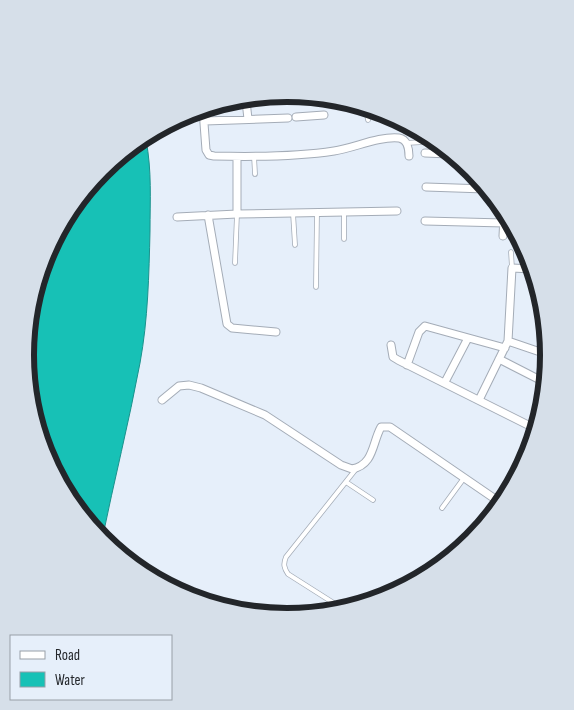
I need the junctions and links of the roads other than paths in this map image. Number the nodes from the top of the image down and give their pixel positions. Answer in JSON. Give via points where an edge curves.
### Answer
{"nodes":[{"id":1,"x":246,"y":105,"type":"edge"},
{"id":2,"x":324,"y":115,"type":"dead end"},
{"id":3,"x":367,"y":115,"type":"edge"},
{"id":4,"x":204,"y":116,"type":"edge"},
{"id":5,"x":296,"y":117,"type":"dead end"},
{"id":6,"x":288,"y":118,"type":"dead end"},
{"id":7,"x":248,"y":119,"type":"junction"},
{"id":8,"x":368,"y":120,"type":"dead end"},
{"id":9,"x":205,"y":122,"type":"junction"},
{"id":10,"x":424,"y":142,"type":"dead end"},
{"id":11,"x":406,"y":144,"type":"junction"},
{"id":12,"x":425,"y":153,"type":"dead end"},
{"id":13,"x":441,"y":154,"type":"edge"},
{"id":14,"x":254,"y":156,"type":"junction"},
{"id":15,"x":409,"y":156,"type":"dead end"},
{"id":16,"x":237,"y":157,"type":"junction"},
{"id":17,"x":255,"y":174,"type":"dead end"},
{"id":18,"x":426,"y":187,"type":"dead end"},
{"id":19,"x":478,"y":189,"type":"edge"},
{"id":20,"x":396,"y":211,"type":"dead end"},
{"id":21,"x":317,"y":212,"type":"junction"},
{"id":22,"x":344,"y":212,"type":"junction"},
{"id":23,"x":293,"y":213,"type":"junction"},
{"id":24,"x":237,"y":214,"type":"junction"},
{"id":25,"x":208,"y":215,"type":"junction"},
{"id":26,"x":177,"y":217,"type":"dead end"},
{"id":27,"x":501,"y":220,"type":"edge"},
{"id":28,"x":425,"y":221,"type":"dead end"},
{"id":29,"x":504,"y":224,"type":"edge"},
{"id":30,"x":503,"y":236,"type":"dead end"},
{"id":31,"x":344,"y":239,"type":"dead end"},
{"id":32,"x":295,"y":245,"type":"dead end"},
{"id":33,"x":511,"y":252,"type":"dead end"},
{"id":34,"x":235,"y":263,"type":"dead end"},
{"id":35,"x":512,"y":268,"type":"junction"},
{"id":36,"x":525,"y":269,"type":"edge"},
{"id":37,"x":316,"y":287,"type":"dead end"},
{"id":38,"x":276,"y":332,"type":"dead end"},
{"id":39,"x":468,"y":338,"type":"junction"},
{"id":40,"x":391,"y":345,"type":"dead end"},
{"id":41,"x":506,"y":345,"type":"junction"},
{"id":42,"x":540,"y":353,"type":"edge"},
{"id":43,"x":499,"y":359,"type":"junction"},
{"id":44,"x":407,"y":364,"type":"junction"},
{"id":45,"x":539,"y":379,"type":"edge"},
{"id":46,"x":445,"y":382,"type":"junction"},
{"id":47,"x":162,"y":400,"type":"dead end"},
{"id":48,"x":479,"y":400,"type":"junction"},
{"id":49,"x":530,"y":426,"type":"edge"},
{"id":50,"x":356,"y":469,"type":"junction"},
{"id":51,"x":464,"y":477,"type":"junction"},
{"id":52,"x":346,"y":482,"type":"junction"},
{"id":53,"x":496,"y":499,"type":"edge"},
{"id":54,"x":374,"y":500,"type":"dead end"},
{"id":55,"x":442,"y":508,"type":"dead end"},
{"id":56,"x":335,"y":603,"type":"edge"}],
"edges":[{"from":1,"to":7,"type":"street"},
{"from":2,"to":5,"type":"street"},
{"from":3,"to":8,"type":"lane"},
{"from":4,"to":9,"type":"street"},
{"from":6,"to":7,"type":"street"},
{"from":7,"to":9,"type":"street"},
{"from":9,"to":16,"type":"street","via":[[209,155]]},
{"from":10,"to":11,"type":"lane"},
{"from":11,"to":14,"type":"street","via":[[402,139],[386,139],[306,155]]},
{"from":11,"to":15,"type":"street"},
{"from":12,"to":13,"type":"street"},
{"from":14,"to":16,"type":"street"},
{"from":14,"to":17,"type":"lane"},
{"from":16,"to":24,"type":"street"},
{"from":18,"to":19,"type":"street"},
{"from":20,"to":22,"type":"street"},
{"from":21,"to":22,"type":"street"},
{"from":21,"to":23,"type":"street"},
{"from":21,"to":37,"type":"lane"},
{"from":22,"to":31,"type":"lane"},
{"from":23,"to":24,"type":"street"},
{"from":23,"to":32,"type":"lane"},
{"from":24,"to":25,"type":"street"},
{"from":24,"to":34,"type":"lane"},
{"from":25,"to":26,"type":"street"},
{"from":25,"to":38,"type":"street","via":[[227,324],[232,328]]},
{"from":27,"to":28,"type":"street"},
{"from":29,"to":30,"type":"street"},
{"from":33,"to":35,"type":"lane"},
{"from":35,"to":36,"type":"street"},
{"from":35,"to":41,"type":"street"},
{"from":39,"to":41,"type":"street"},
{"from":39,"to":44,"type":"street","via":[[422,327]]},
{"from":39,"to":46,"type":"street"},
{"from":40,"to":44,"type":"street","via":[[393,357]]},
{"from":41,"to":42,"type":"street"},
{"from":41,"to":43,"type":"street"},
{"from":43,"to":45,"type":"street"},
{"from":43,"to":48,"type":"street"},
{"from":44,"to":46,"type":"street"},
{"from":46,"to":48,"type":"street"},
{"from":47,"to":50,"type":"street","via":[[179,386],[201,388],[265,415],[341,465]]},
{"from":48,"to":49,"type":"street"},
{"from":50,"to":51,"type":"street","via":[[370,456],[378,431],[384,426],[396,430]]},
{"from":50,"to":52,"type":"lane"},
{"from":51,"to":53,"type":"street"},
{"from":51,"to":55,"type":"lane"},
{"from":52,"to":54,"type":"lane"},
{"from":52,"to":56,"type":"lane","via":[[284,562],[288,574]]}]}
